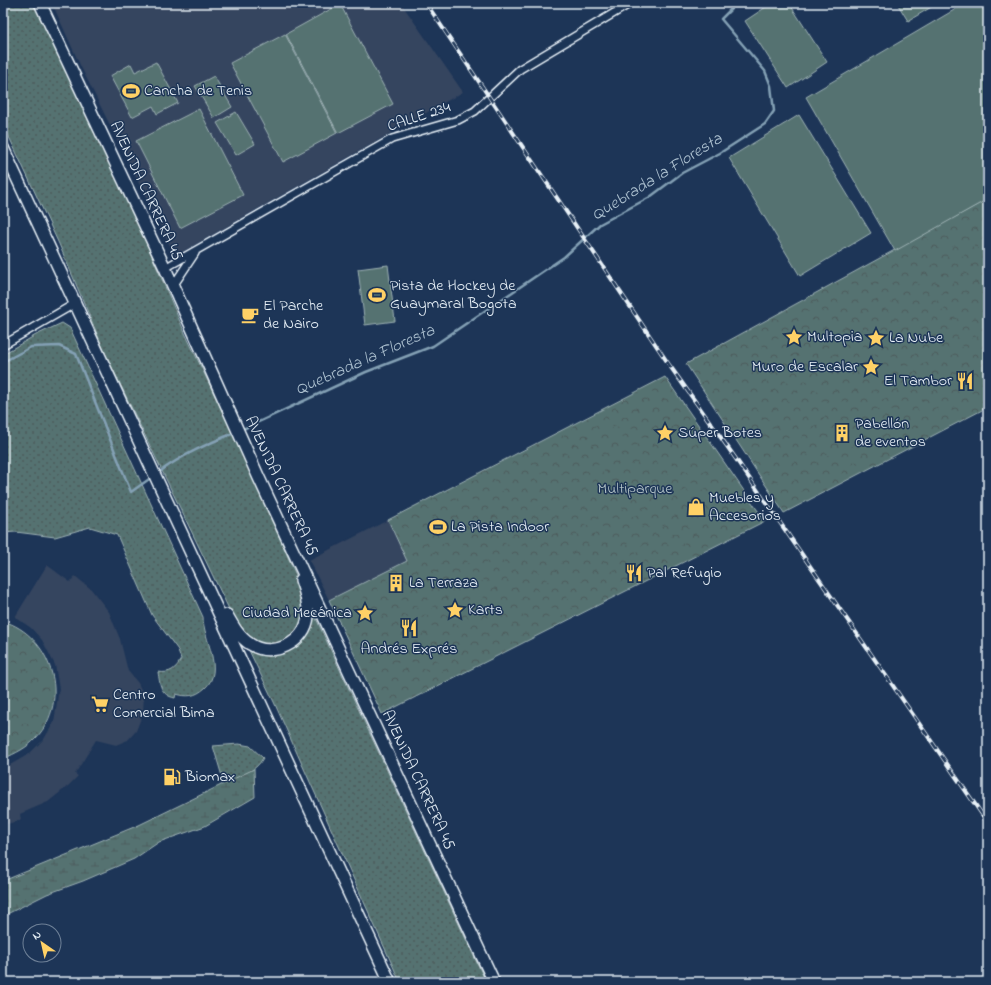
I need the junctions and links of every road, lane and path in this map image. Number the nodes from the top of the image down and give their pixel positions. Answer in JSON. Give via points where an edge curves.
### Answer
{"nodes":[{"id":1,"x":40,"y":3,"type":"edge"},
{"id":2,"x":631,"y":3,"type":"edge"},
{"id":3,"x":3,"y":148,"type":"edge"},
{"id":4,"x":196,"y":251,"type":"junction"},
{"id":5,"x":165,"y":268,"type":"junction"},
{"id":6,"x":173,"y":286,"type":"junction"},
{"id":7,"x":76,"y":303,"type":"junction"},
{"id":8,"x":3,"y":345,"type":"edge"},
{"id":9,"x":284,"y":531,"type":"junction"},
{"id":10,"x":196,"y":563,"type":"junction"},
{"id":11,"x":390,"y":982,"type":"edge"},
{"id":12,"x":494,"y":982,"type":"edge"}],
"edges":[{"from":1,"to":5,"type":"highway","name":"AVENIDA CARRERA 45"},
{"from":2,"to":4,"type":"street","name":"CALLE 234","via":[[520,69],[474,110],[458,120],[392,139]]},
{"from":3,"to":7,"type":"highway"},
{"from":4,"to":5,"type":"street","name":"CALLE 234"},
{"from":4,"to":6,"type":"street"},
{"from":5,"to":6,"type":"highway","name":"AVENIDA CARRERA 45"},
{"from":6,"to":9,"type":"highway","name":"AVENIDA CARRERA 45"},
{"from":7,"to":8,"type":"street"},
{"from":7,"to":10,"type":"highway"},
{"from":9,"to":10,"type":"highway","via":[[303,586],[308,616],[303,632],[287,646],[274,650],[261,649],[244,639],[234,627]]},
{"from":9,"to":12,"type":"highway","name":"AVENIDA CARRERA 45"},
{"from":10,"to":11,"type":"highway"}]}
